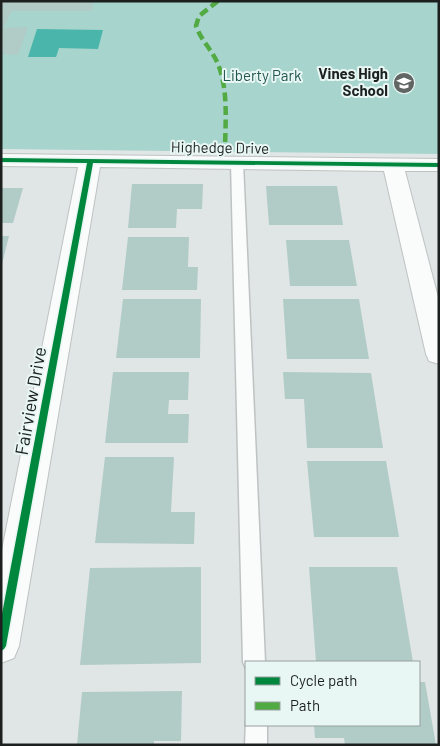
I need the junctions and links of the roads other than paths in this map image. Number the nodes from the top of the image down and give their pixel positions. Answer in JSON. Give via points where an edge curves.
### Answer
{"nodes":[{"id":1,"x":1,"y":160,"type":"edge"},
{"id":2,"x":90,"y":161,"type":"junction"},
{"id":3,"x":237,"y":162,"type":"junction"},
{"id":4,"x":393,"y":164,"type":"junction"},
{"id":5,"x":439,"y":165,"type":"edge"},
{"id":6,"x":439,"y":354,"type":"edge"},
{"id":7,"x":1,"y":646,"type":"edge"},
{"id":8,"x":254,"y":661,"type":"edge"},
{"id":9,"x":256,"y":726,"type":"edge"},
{"id":10,"x":256,"y":745,"type":"edge"}],
"edges":[{"from":1,"to":2,"type":"street","name":"Highedge Drive"},
{"from":2,"to":3,"type":"street","name":"Highedge Drive"},
{"from":2,"to":7,"type":"street","name":"Fairview Drive"},
{"from":3,"to":4,"type":"street","name":"Highedge Drive"},
{"from":3,"to":8,"type":"lane"},
{"from":4,"to":5,"type":"street","name":"Highedge Drive"},
{"from":4,"to":6,"type":"street"},
{"from":9,"to":10,"type":"lane"}]}
